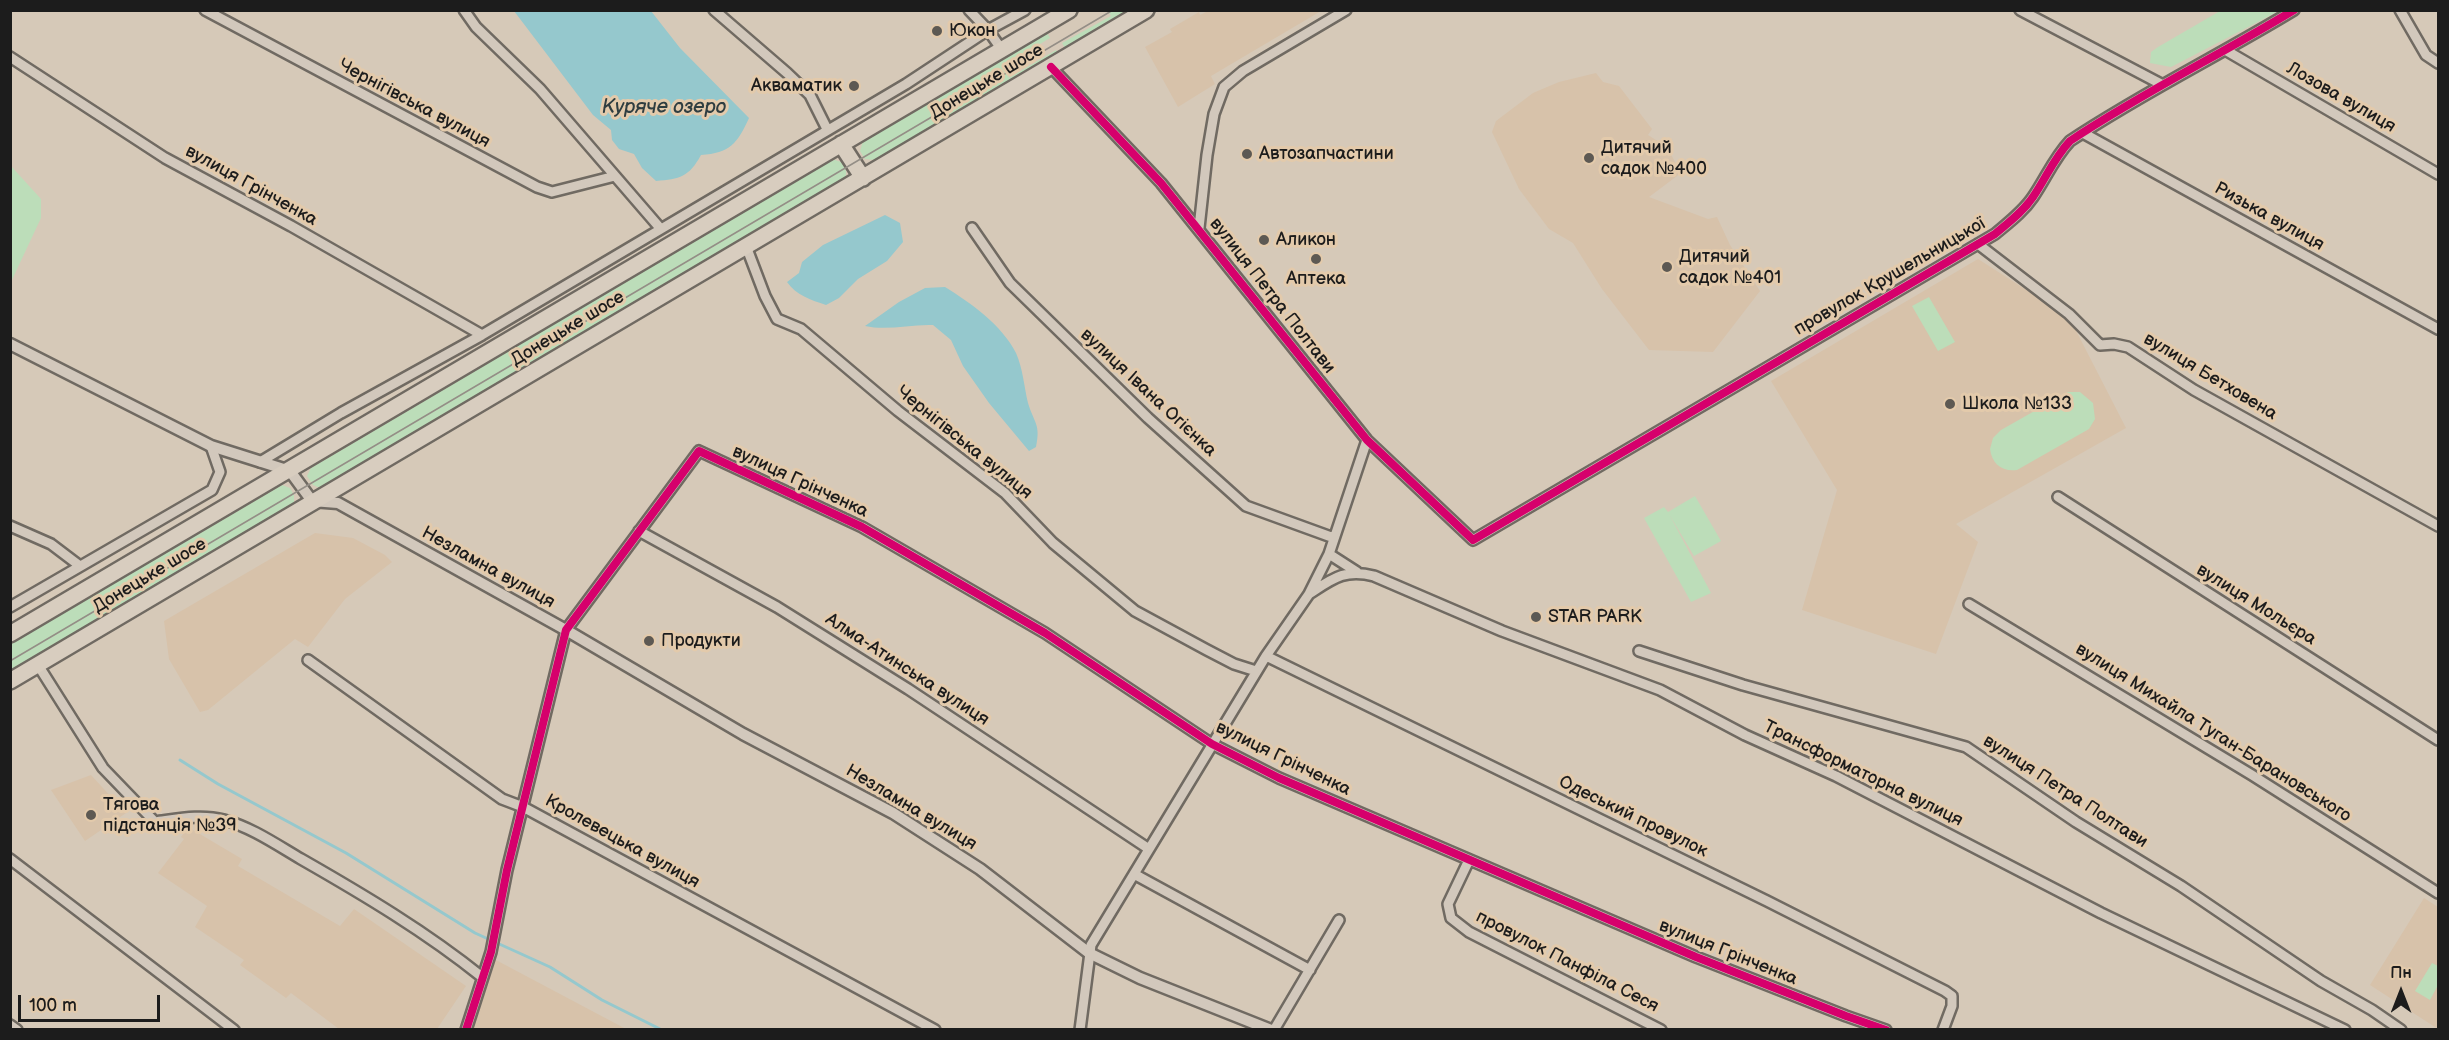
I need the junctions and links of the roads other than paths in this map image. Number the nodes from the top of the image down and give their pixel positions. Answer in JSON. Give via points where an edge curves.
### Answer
{"nodes":[{"id":1,"x":205,"y":10,"type":"edge"},
{"id":2,"x":464,"y":10,"type":"edge"},
{"id":3,"x":714,"y":10,"type":"edge"},
{"id":4,"x":969,"y":10,"type":"edge"},
{"id":5,"x":1025,"y":10,"type":"edge"},
{"id":6,"x":1070,"y":10,"type":"edge"},
{"id":7,"x":1146,"y":10,"type":"edge"},
{"id":8,"x":1346,"y":10,"type":"edge"},
{"id":9,"x":2020,"y":10,"type":"edge"},
{"id":10,"x":2294,"y":10,"type":"edge"},
{"id":11,"x":2400,"y":10,"type":"edge"},
{"id":12,"x":988,"y":30,"type":"junction"},
{"id":13,"x":1002,"y":50,"type":"junction"},
{"id":14,"x":2227,"y":51,"type":"junction"},
{"id":15,"x":10,"y":57,"type":"edge"},
{"id":16,"x":2439,"y":63,"type":"edge"},
{"id":17,"x":1051,"y":67,"type":"junction"},
{"id":18,"x":2161,"y":84,"type":"junction"},
{"id":19,"x":827,"y":129,"type":"junction"},
{"id":20,"x":2083,"y":133,"type":"junction"},
{"id":21,"x":841,"y":144,"type":"junction"},
{"id":22,"x":2439,"y":174,"type":"edge"},
{"id":23,"x":615,"y":176,"type":"junction"},
{"id":24,"x":863,"y":178,"type":"junction"},
{"id":25,"x":676,"y":218,"type":"junction"},
{"id":26,"x":660,"y":228,"type":"junction"},
{"id":27,"x":972,"y":228,"type":"dead end"},
{"id":28,"x":1199,"y":228,"type":"junction"},
{"id":29,"x":687,"y":235,"type":"junction"},
{"id":30,"x":1978,"y":244,"type":"junction"},
{"id":31,"x":746,"y":246,"type":"junction"},
{"id":32,"x":2439,"y":329,"type":"edge"},
{"id":33,"x":482,"y":335,"type":"junction"},
{"id":34,"x":10,"y":344,"type":"edge"},
{"id":35,"x":1367,"y":440,"type":"junction"},
{"id":36,"x":211,"y":446,"type":"junction"},
{"id":37,"x":260,"y":462,"type":"junction"},
{"id":38,"x":290,"y":471,"type":"junction"},
{"id":39,"x":2058,"y":497,"type":"dead end"},
{"id":40,"x":312,"y":501,"type":"junction"},
{"id":41,"x":10,"y":526,"type":"edge"},
{"id":42,"x":2439,"y":526,"type":"edge"},
{"id":43,"x":639,"y":531,"type":"junction"},
{"id":44,"x":1334,"y":538,"type":"junction"},
{"id":45,"x":1473,"y":540,"type":"joint"},
{"id":46,"x":1329,"y":554,"type":"junction"},
{"id":47,"x":80,"y":567,"type":"junction"},
{"id":48,"x":1357,"y":572,"type":"junction"},
{"id":49,"x":1309,"y":594,"type":"junction"},
{"id":50,"x":1969,"y":604,"type":"dead end"},
{"id":51,"x":10,"y":606,"type":"edge"},
{"id":52,"x":566,"y":630,"type":"junction"},
{"id":53,"x":10,"y":634,"type":"edge"},
{"id":54,"x":1639,"y":651,"type":"dead end"},
{"id":55,"x":1266,"y":656,"type":"junction"},
{"id":56,"x":308,"y":660,"type":"dead end"},
{"id":57,"x":38,"y":665,"type":"junction"},
{"id":58,"x":1256,"y":671,"type":"junction"},
{"id":59,"x":10,"y":681,"type":"edge"},
{"id":60,"x":2439,"y":740,"type":"edge"},
{"id":61,"x":1212,"y":744,"type":"junction"},
{"id":62,"x":524,"y":807,"type":"junction"},
{"id":63,"x":1149,"y":849,"type":"junction"},
{"id":64,"x":10,"y":859,"type":"edge"},
{"id":65,"x":1468,"y":860,"type":"junction"},
{"id":66,"x":1134,"y":874,"type":"junction"},
{"id":67,"x":2439,"y":893,"type":"edge"},
{"id":68,"x":1339,"y":920,"type":"dead end"},
{"id":69,"x":1089,"y":952,"type":"junction"},
{"id":70,"x":1310,"y":970,"type":"junction"},
{"id":71,"x":482,"y":977,"type":"junction"},
{"id":72,"x":10,"y":1025,"type":"edge"},
{"id":73,"x":231,"y":1028,"type":"edge"},
{"id":74,"x":17,"y":1029,"type":"edge"},
{"id":75,"x":466,"y":1029,"type":"edge"},
{"id":76,"x":935,"y":1029,"type":"edge"},
{"id":77,"x":1080,"y":1029,"type":"edge"},
{"id":78,"x":1272,"y":1029,"type":"edge"},
{"id":79,"x":1661,"y":1029,"type":"edge"},
{"id":80,"x":1886,"y":1029,"type":"edge"},
{"id":81,"x":1943,"y":1029,"type":"edge"},
{"id":82,"x":2345,"y":1029,"type":"edge"},
{"id":83,"x":2401,"y":1029,"type":"edge"}],
"edges":[{"from":1,"to":23,"type":"street","name":"Чернігівська вулиця","via":[[537,187],[552,192]]},
{"from":2,"to":23,"type":"street","via":[[476,27],[540,89]]},
{"from":3,"to":19,"type":"street","via":[[810,95]]},
{"from":4,"to":12,"type":"street"},
{"from":5,"to":12,"type":"street"},
{"from":6,"to":13,"type":"highway","name":"Донецьке шосе"},
{"from":7,"to":17,"type":"highway","name":"Донецьке шосе"},
{"from":8,"to":28,"type":"street","via":[[1242,71],[1224,87],[1216,107]]},
{"from":9,"to":18,"type":"street"},
{"from":10,"to":14,"type":"street","name":"провулок Крушельницької"},
{"from":11,"to":16,"type":"street","via":[[2426,55]]},
{"from":12,"to":13,"type":"street"},
{"from":12,"to":19,"type":"street","via":[[906,84]]},
{"from":13,"to":21,"type":"highway","name":"Донецьке шосе"},
{"from":14,"to":18,"type":"street","name":"провулок Крушельницької"},
{"from":14,"to":22,"type":"street","name":"Лозова вулиця"},
{"from":15,"to":33,"type":"street","name":"вулиця Грінченка","via":[[165,158]]},
{"from":17,"to":24,"type":"highway","name":"Донецьке шосе"},
{"from":17,"to":28,"type":"street","name":"вулиця Петра Полтави"},
{"from":18,"to":20,"type":"street","name":"провулок Крушельницької"},
{"from":19,"to":25,"type":"street"},
{"from":20,"to":30,"type":"street","name":"провулок Крушельницької","via":[[2059,153],[2032,198],[2012,220]]},
{"from":20,"to":32,"type":"street","name":"Ризька вулиця"},
{"from":21,"to":24,"type":"highway"},
{"from":21,"to":29,"type":"highway","name":"Донецьке шосе"},
{"from":23,"to":26,"type":"street"},
{"from":24,"to":31,"type":"highway","name":"Донецьке шосе"},
{"from":25,"to":26,"type":"street"},
{"from":25,"to":29,"type":"street"},
{"from":26,"to":33,"type":"street"},
{"from":27,"to":44,"type":"street","name":"вулиця Івана Огієнка","via":[[1010,283],[1148,418],[1246,506]]},
{"from":28,"to":35,"type":"street","name":"вулиця Петра Полтави"},
{"from":29,"to":38,"type":"highway","name":"Донецьке шосе"},
{"from":30,"to":42,"type":"street","name":"вулиця Бетховена","via":[[2069,314],[2100,345],[2128,347],[2194,390]]},
{"from":30,"to":45,"type":"street","name":"провулок Крушельницької"},
{"from":31,"to":40,"type":"highway","name":"Донецьке шосе"},
{"from":31,"to":58,"type":"street","name":"Чернігівська вулиця","via":[[777,319],[801,329],[898,411],[1005,493],[1053,543],[1135,611],[1234,664]]},
{"from":33,"to":37,"type":"street"},
{"from":34,"to":36,"type":"street"},
{"from":35,"to":44,"type":"street"},
{"from":35,"to":45,"type":"street","name":"вулиця Петра Полтави"},
{"from":36,"to":37,"type":"street"},
{"from":36,"to":47,"type":"street","via":[[220,472],[212,490]]},
{"from":37,"to":38,"type":"street"},
{"from":38,"to":40,"type":"street"},
{"from":38,"to":53,"type":"highway","name":"Донецьке шосе"},
{"from":39,"to":60,"type":"street","name":"вулиця Мольєра"},
{"from":40,"to":52,"type":"street","name":"Незламна вулиця","via":[[338,502]]},
{"from":40,"to":57,"type":"highway","name":"Донецьке шосе"},
{"from":41,"to":47,"type":"street","via":[[51,544]]},
{"from":43,"to":52,"type":"street"},
{"from":43,"to":61,"type":"street","name":"вулиця Грінченка","via":[[699,452],[862,527],[1045,633]]},
{"from":43,"to":63,"type":"street","name":"Алма-Атинська вулиця","via":[[777,607],[888,676]]},
{"from":44,"to":46,"type":"street"},
{"from":46,"to":48,"type":"street","name":"Трансформаторна вулиця"},
{"from":46,"to":49,"type":"street"},
{"from":47,"to":51,"type":"street"},
{"from":48,"to":49,"type":"street","via":[[1342,575]]},
{"from":48,"to":82,"type":"street","name":"Трансформаторна вулиця","via":[[1660,690],[2101,913]]},
{"from":49,"to":55,"type":"street"},
{"from":50,"to":67,"type":"street","name":"вулиця Михайла Туган-Барановського"},
{"from":52,"to":62,"type":"street"},
{"from":52,"to":69,"type":"street","name":"Незламна вулиця","via":[[743,734],[930,835]]},
{"from":54,"to":83,"type":"street","name":"вулиця Петра Полтави","via":[[1743,685],[1966,747],[2321,981]]},
{"from":55,"to":58,"type":"street"},
{"from":55,"to":81,"type":"street","name":"Одеський провулок","via":[[1945,991],[1952,996],[1952,1006]]},
{"from":56,"to":62,"type":"street","name":"Кролевецька вулиця","via":[[502,799]]},
{"from":57,"to":59,"type":"highway","name":"Донецьке шосе"},
{"from":57,"to":71,"type":"street","via":[[103,768],[155,822],[202,816],[247,829],[365,896]]},
{"from":58,"to":61,"type":"street"},
{"from":61,"to":63,"type":"street"},
{"from":61,"to":65,"type":"street","name":"вулиця Грінченка","via":[[1279,778]]},
{"from":62,"to":71,"type":"street"},
{"from":62,"to":76,"type":"street","name":"Кролевецька вулиця"},
{"from":63,"to":66,"type":"street"},
{"from":64,"to":73,"type":"street"},
{"from":65,"to":79,"type":"street","name":"провулок Панфіла Сеся","via":[[1448,904],[1451,918],[1469,932]]},
{"from":65,"to":80,"type":"street","name":"вулиця Грінченка","via":[[1696,957]]},
{"from":66,"to":69,"type":"street"},
{"from":66,"to":70,"type":"street"},
{"from":68,"to":70,"type":"street"},
{"from":69,"to":77,"type":"street"},
{"from":69,"to":78,"type":"street","name":"Незламна вулиця","via":[[1140,978]]},
{"from":70,"to":78,"type":"street"},
{"from":71,"to":75,"type":"street"},
{"from":72,"to":74,"type":"street"}]}
